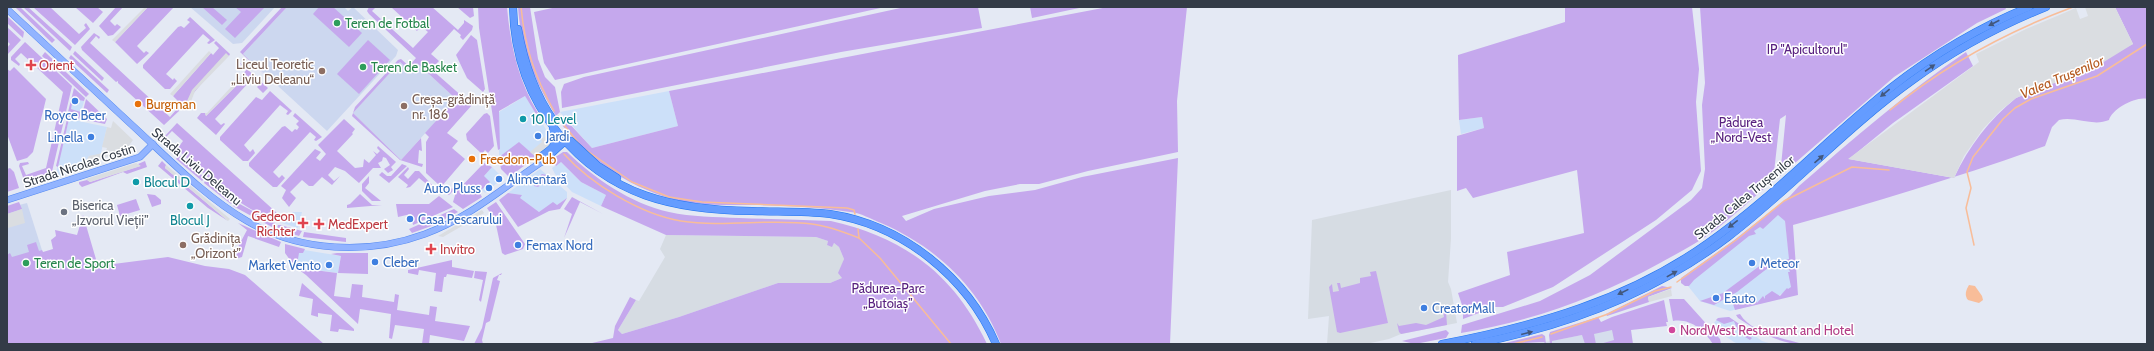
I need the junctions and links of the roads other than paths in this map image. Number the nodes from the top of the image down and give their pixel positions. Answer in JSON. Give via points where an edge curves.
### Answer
{"nodes":[{"id":1,"x":513,"y":7,"type":"edge"},
{"id":2,"x":2029,"y":7,"type":"edge"},
{"id":3,"x":2046,"y":7,"type":"edge"},
{"id":4,"x":7,"y":9,"type":"edge"},
{"id":5,"x":520,"y":62,"type":"junction"},
{"id":6,"x":564,"y":142,"type":"junction"},
{"id":7,"x":153,"y":144,"type":"junction"},
{"id":8,"x":542,"y":158,"type":"junction"},
{"id":9,"x":631,"y":190,"type":"junction"},
{"id":10,"x":7,"y":200,"type":"edge"},
{"id":11,"x":996,"y":344,"type":"edge"},
{"id":12,"x":1442,"y":344,"type":"edge"},
{"id":13,"x":1475,"y":344,"type":"edge"}],
"edges":[{"from":1,"to":5,"type":"highway","via":[[513,30]]},
{"from":1,"to":6,"type":"highway","via":[[519,47],[529,79],[543,108],[562,134]]},
{"from":1,"to":9,"type":"highway","via":[[525,62],[545,108],[582,152]]},
{"from":2,"to":12,"type":"highway","name":"Strada Calea Trușenilor","one_way":true,"via":[[1968,37],[1918,67],[1743,216],[1706,244],[1662,271],[1615,295],[1573,312],[1515,329]]},
{"from":13,"to":3,"type":"highway","name":"Strada Calea Trușenilor","one_way":true,"via":[[1527,333],[1583,316],[1636,293],[1679,270],[1744,224],[1912,80],[1958,49]]},
{"from":4,"to":7,"type":"main road","name":"Strada Liviu Deleanu"},
{"from":5,"to":6,"type":"highway","via":[[539,106]]},
{"from":5,"to":8,"type":"highway","via":[[524,80],[536,106],[556,137],[555,146]]},
{"from":6,"to":8,"type":"highway"},
{"from":6,"to":9,"type":"highway","via":[[570,143],[591,163]]},
{"from":7,"to":8,"type":"main road","name":"Strada Liviu Deleanu","via":[[210,195],[247,221],[286,238],[329,247],[375,246],[426,234],[454,221]]},
{"from":7,"to":10,"type":"main road","name":"Strada Nicolae Costin","via":[[140,157]]},
{"from":8,"to":9,"type":"highway","via":[[563,149],[568,150],[604,179],[617,187]]},
{"from":9,"to":11,"type":"highway","via":[[661,201],[702,209],[830,214],[860,221],[888,232],[923,253],[955,280],[979,312]]}]}
